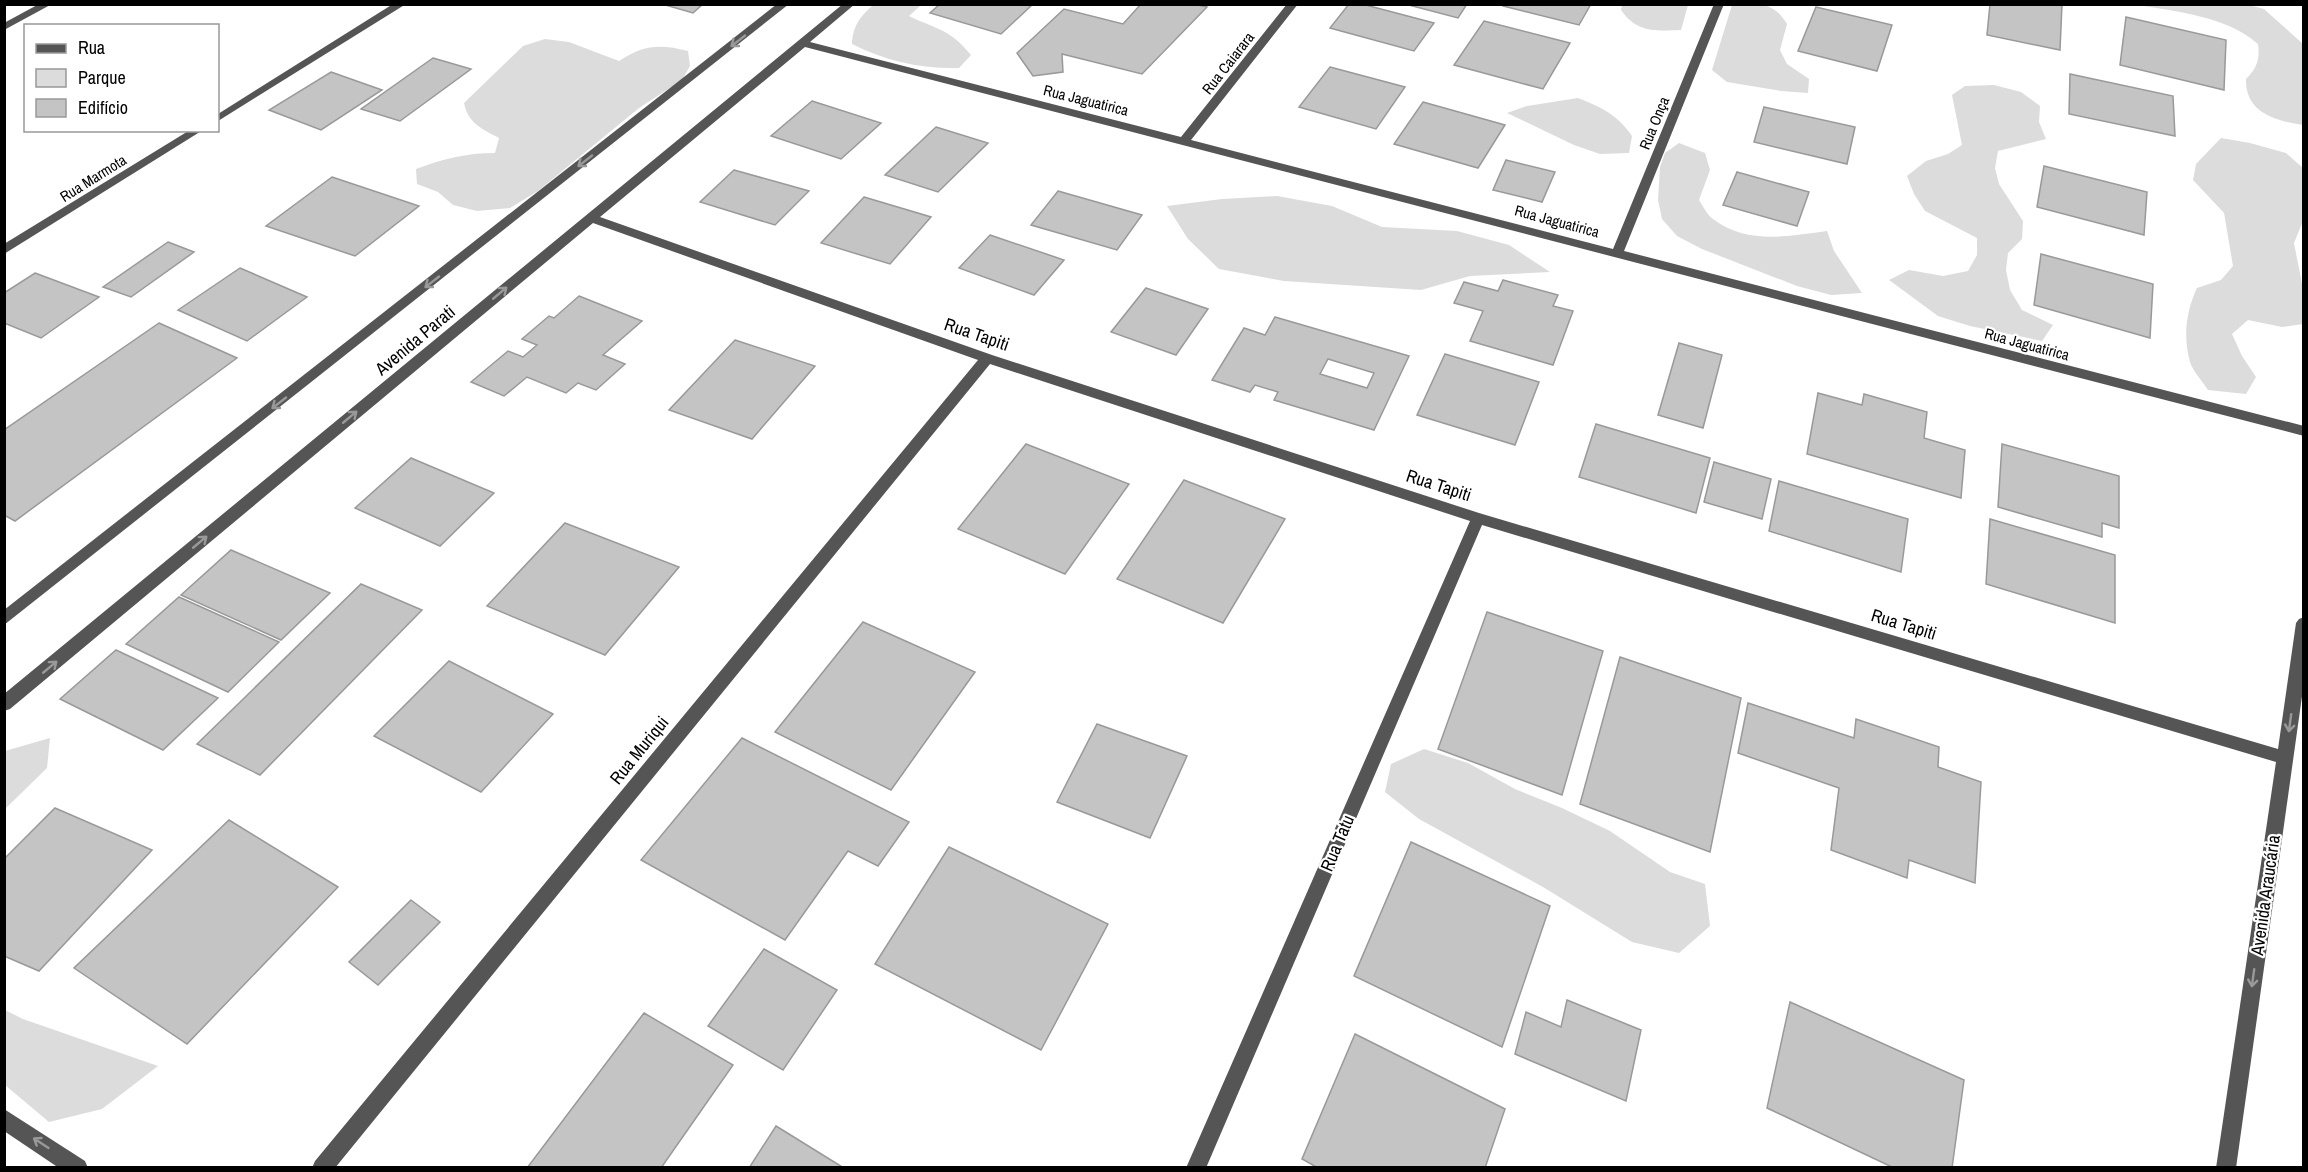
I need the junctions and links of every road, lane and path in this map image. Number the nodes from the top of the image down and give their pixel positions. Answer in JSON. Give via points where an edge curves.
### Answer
{"nodes":[{"id":1,"x":47,"y":4,"type":"edge"},
{"id":2,"x":401,"y":4,"type":"edge"},
{"id":3,"x":784,"y":4,"type":"edge"},
{"id":4,"x":850,"y":4,"type":"edge"},
{"id":5,"x":1293,"y":4,"type":"edge"},
{"id":6,"x":1719,"y":4,"type":"edge"},
{"id":7,"x":4,"y":27,"type":"edge"},
{"id":8,"x":802,"y":43,"type":"junction"},
{"id":9,"x":219,"y":117,"type":"edge"},
{"id":10,"x":195,"y":132,"type":"edge"},
{"id":11,"x":1185,"y":140,"type":"junction"},
{"id":12,"x":590,"y":218,"type":"junction"},
{"id":13,"x":4,"y":250,"type":"edge"},
{"id":14,"x":1618,"y":252,"type":"junction"},
{"id":15,"x":987,"y":358,"type":"junction"},
{"id":16,"x":2304,"y":431,"type":"edge"},
{"id":17,"x":1478,"y":518,"type":"junction"},
{"id":18,"x":4,"y":619,"type":"edge"},
{"id":19,"x":2304,"y":623,"type":"edge"},
{"id":20,"x":4,"y":704,"type":"edge"},
{"id":21,"x":2285,"y":758,"type":"junction"},
{"id":22,"x":4,"y":1119,"type":"edge"},
{"id":23,"x":78,"y":1167,"type":"edge"},
{"id":24,"x":322,"y":1167,"type":"edge"},
{"id":25,"x":1196,"y":1167,"type":"edge"},
{"id":26,"x":2226,"y":1167,"type":"edge"}],
"edges":[{"from":1,"to":7,"type":"street"},
{"from":2,"to":9,"type":"street"},
{"from":3,"to":18,"type":"street","name":"Avenida Parati","one_way":true},
{"from":4,"to":8,"type":"street","name":"Avenida Parati"},
{"from":5,"to":11,"type":"street","name":"Rua Caiarara"},
{"from":6,"to":14,"type":"street","name":"Rua Onça"},
{"from":8,"to":11,"type":"street","name":"Rua Jaguatirica"},
{"from":8,"to":12,"type":"street","name":"Avenida Parati"},
{"from":10,"to":13,"type":"street","name":"Rua Marmota"},
{"from":11,"to":14,"type":"street","name":"Rua Jaguatirica"},
{"from":12,"to":15,"type":"street","name":"Rua Tapiti"},
{"from":20,"to":12,"type":"street","name":"Avenida Parati","one_way":true},
{"from":14,"to":16,"type":"street","name":"Rua Jaguatirica"},
{"from":15,"to":17,"type":"street","name":"Rua Tapiti"},
{"from":15,"to":24,"type":"street","name":"Rua Muriqui"},
{"from":17,"to":21,"type":"street","name":"Rua Tapiti"},
{"from":17,"to":25,"type":"street","name":"Rua Tatu"},
{"from":19,"to":21,"type":"street","name":"Avenida Araucária","one_way":true},
{"from":21,"to":26,"type":"street","name":"Avenida Araucária","one_way":true},
{"from":23,"to":22,"type":"street","one_way":true}]}
